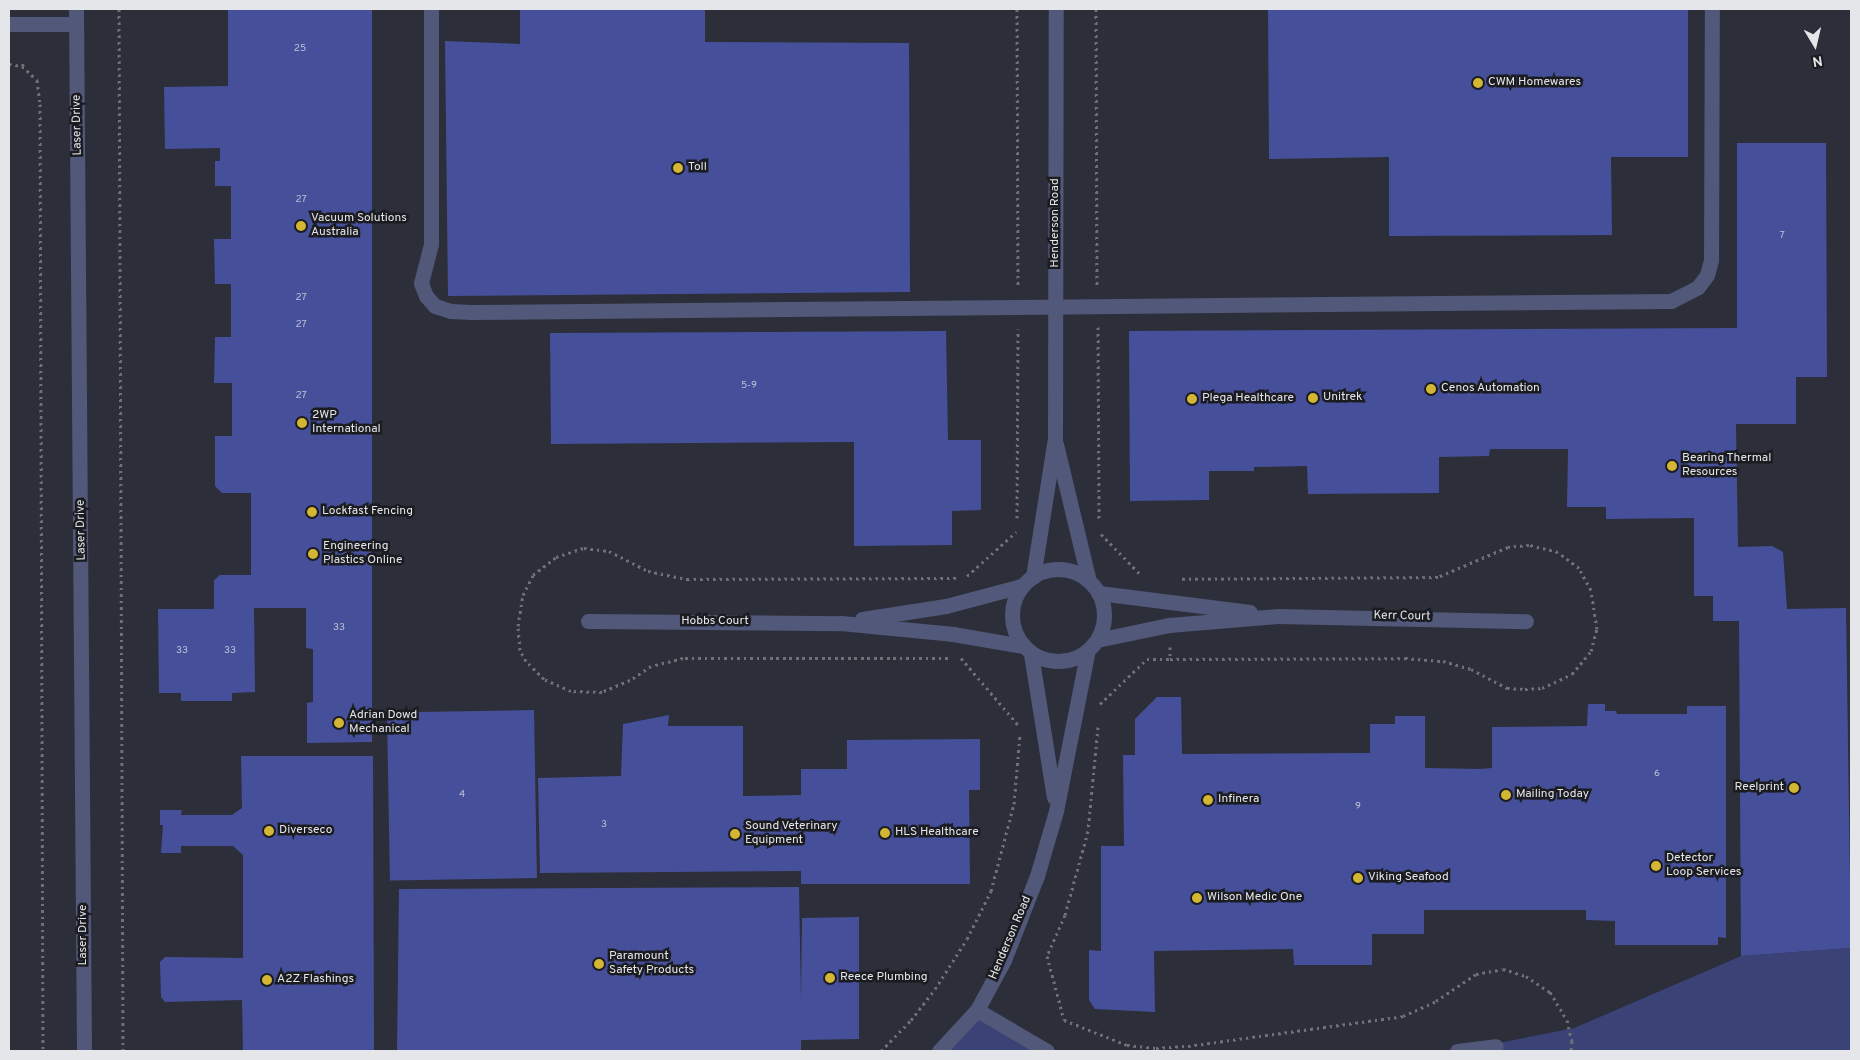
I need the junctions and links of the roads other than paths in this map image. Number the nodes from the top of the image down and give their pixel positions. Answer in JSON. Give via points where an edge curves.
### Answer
{"nodes":[{"id":1,"x":431,"y":9,"type":"edge"},
{"id":2,"x":1056,"y":9,"type":"edge"},
{"id":3,"x":1712,"y":9,"type":"edge"},
{"id":4,"x":76,"y":16,"type":"edge"},
{"id":5,"x":9,"y":24,"type":"edge"},
{"id":6,"x":1055,"y":306,"type":"junction"},
{"id":7,"x":1055,"y":438,"type":"junction"},
{"id":8,"x":1027,"y":582,"type":"junction"},
{"id":9,"x":1094,"y":587,"type":"junction"},
{"id":10,"x":1278,"y":616,"type":"junction"},
{"id":11,"x":588,"y":621,"type":"dead end"},
{"id":12,"x":1526,"y":621,"type":"dead end"},
{"id":13,"x":841,"y":623,"type":"junction"},
{"id":14,"x":1093,"y":645,"type":"junction"},
{"id":15,"x":1027,"y":650,"type":"junction"},
{"id":16,"x":1056,"y":811,"type":"junction"},
{"id":17,"x":977,"y":1010,"type":"junction"},
{"id":18,"x":1496,"y":1046,"type":"dead end"},
{"id":19,"x":84,"y":1051,"type":"edge"},
{"id":20,"x":939,"y":1051,"type":"edge"},
{"id":21,"x":1047,"y":1051,"type":"edge"},
{"id":22,"x":1457,"y":1051,"type":"edge"}],
"edges":[{"from":1,"to":6,"type":"street","via":[[431,244],[421,284],[426,296],[436,306],[450,311],[471,312]]},
{"from":2,"to":6,"type":"street","name":"Henderson Road"},
{"from":3,"to":6,"type":"street","via":[[1711,260],[1707,275],[1687,295],[1650,302]]},
{"from":4,"to":5,"type":"street"},
{"from":4,"to":19,"type":"street","name":"Laser Drive"},
{"from":6,"to":7,"type":"street","name":"Henderson Road"},
{"from":7,"to":8,"type":"street","name":"Henderson Road"},
{"from":7,"to":9,"type":"street","name":"Henderson Road"},
{"from":8,"to":9,"type":"street","via":[[1060,569],[1075,572]]},
{"from":8,"to":13,"type":"street","name":"Hobbs Court","via":[[946,606]]},
{"from":8,"to":15,"type":"street","via":[[1012,614],[1015,630]]},
{"from":9,"to":10,"type":"street","name":"Kerr Court"},
{"from":9,"to":14,"type":"street","via":[[1105,615]]},
{"from":10,"to":12,"type":"street","name":"Kerr Court"},
{"from":10,"to":14,"type":"street","name":"Kerr Court","via":[[1170,625]]},
{"from":11,"to":13,"type":"street","name":"Hobbs Court"},
{"from":13,"to":15,"type":"street","name":"Hobbs Court","via":[[953,634]]},
{"from":14,"to":15,"type":"street","via":[[1072,658],[1052,660]]},
{"from":14,"to":16,"type":"street","name":"Henderson Road"},
{"from":15,"to":16,"type":"street","name":"Henderson Road","via":[[1045,724]]},
{"from":16,"to":17,"type":"street","name":"Henderson Road","via":[[1037,876],[1008,949]]},
{"from":17,"to":20,"type":"street","name":"Henderson Road"},
{"from":17,"to":21,"type":"street"},
{"from":18,"to":22,"type":"street"}]}
